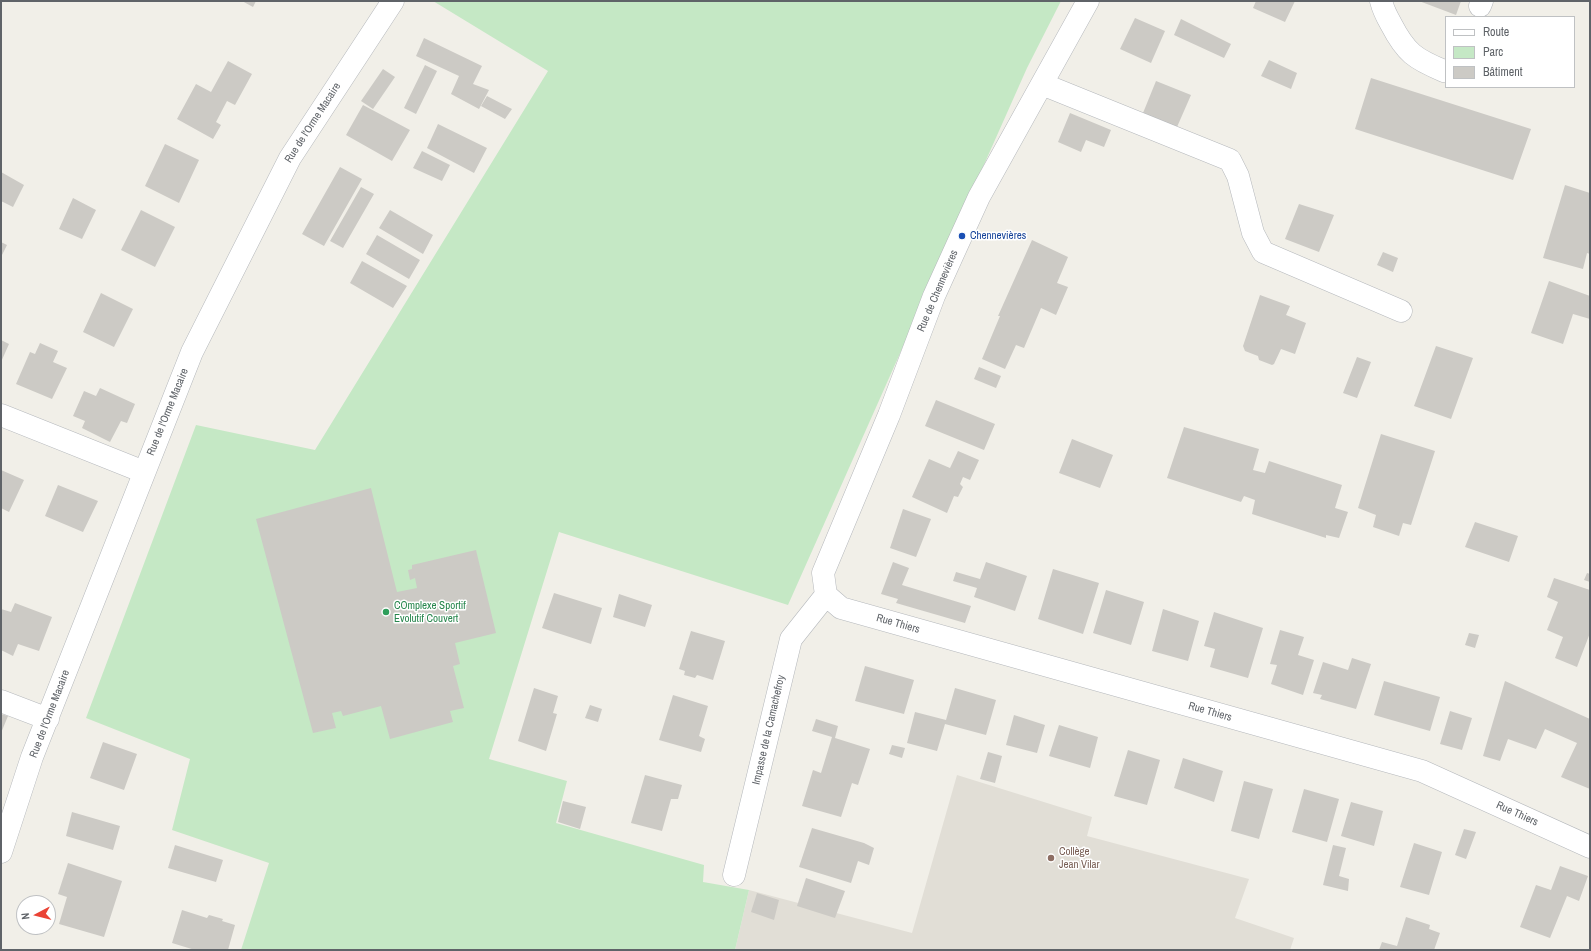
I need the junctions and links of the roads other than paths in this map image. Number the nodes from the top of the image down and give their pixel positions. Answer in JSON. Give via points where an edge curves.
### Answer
{"nodes":[{"id":1,"x":393,"y":1,"type":"edge"},
{"id":2,"x":1088,"y":1,"type":"edge"},
{"id":3,"x":1381,"y":1,"type":"edge"},
{"id":4,"x":1444,"y":71,"type":"dead end"},
{"id":5,"x":1042,"y":84,"type":"junction"},
{"id":6,"x":1401,"y":311,"type":"dead end"},
{"id":7,"x":1,"y":415,"type":"edge"},
{"id":8,"x":144,"y":472,"type":"junction"},
{"id":9,"x":826,"y":595,"type":"junction"},
{"id":10,"x":1,"y":701,"type":"edge"},
{"id":11,"x":48,"y":719,"type":"junction"},
{"id":12,"x":1590,"y":847,"type":"edge"},
{"id":13,"x":1,"y":852,"type":"edge"},
{"id":14,"x":734,"y":875,"type":"dead end"}],
"edges":[{"from":1,"to":8,"type":"street","name":"Rue de l'Orme Macaire","via":[[290,158],[192,352]]},
{"from":2,"to":5,"type":"street","name":"Rue de Chennevières"},
{"from":3,"to":4,"type":"street","via":[[1399,39],[1409,52],[1423,62]]},
{"from":5,"to":6,"type":"street","via":[[1230,160],[1238,176],[1253,233],[1264,252]]},
{"from":5,"to":9,"type":"street","name":"Rue de Chennevières","via":[[979,197],[934,296],[824,574]]},
{"from":7,"to":8,"type":"street"},
{"from":8,"to":11,"type":"street","name":"Rue de l'Orme Macaire"},
{"from":9,"to":12,"type":"street","name":"Rue Thiers","via":[[841,608],[1422,772]]},
{"from":9,"to":14,"type":"street","name":"Impasse de la Camachefroy","via":[[791,639]]},
{"from":10,"to":11,"type":"street"},
{"from":11,"to":13,"type":"street","name":"Rue de l'Orme Macaire","via":[[32,757]]}]}
